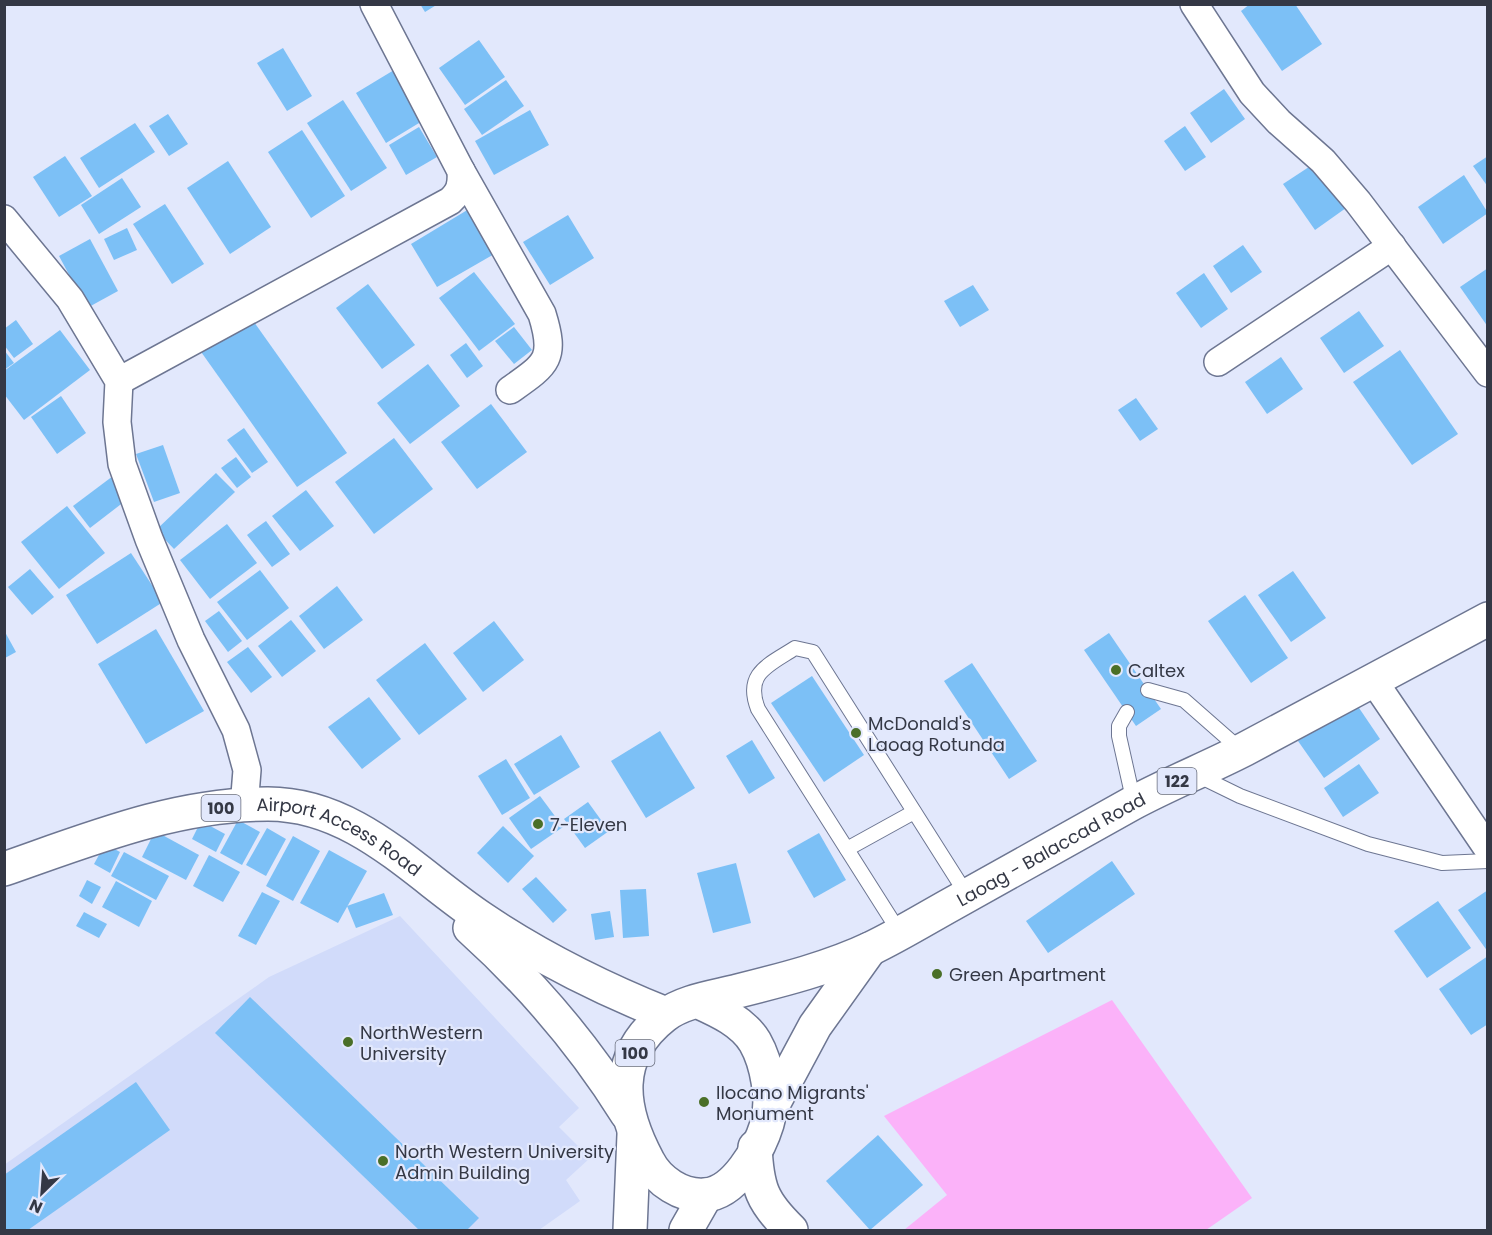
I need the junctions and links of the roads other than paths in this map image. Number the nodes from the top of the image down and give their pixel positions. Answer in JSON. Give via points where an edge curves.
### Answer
{"nodes":[{"id":1,"x":374,"y":4,"type":"edge"},
{"id":2,"x":1194,"y":4,"type":"edge"},
{"id":3,"x":461,"y":171,"type":"junction"},
{"id":4,"x":4,"y":219,"type":"edge"},
{"id":5,"x":1392,"y":246,"type":"junction"},
{"id":6,"x":1218,"y":362,"type":"dead end"},
{"id":7,"x":1488,"y":373,"type":"edge"},
{"id":8,"x":119,"y":381,"type":"junction"},
{"id":9,"x":510,"y":390,"type":"dead end"},
{"id":10,"x":1488,"y":619,"type":"edge"},
{"id":11,"x":1373,"y":680,"type":"junction"},
{"id":12,"x":1148,"y":690,"type":"dead end"},
{"id":13,"x":1127,"y":712,"type":"dead end"},
{"id":14,"x":1242,"y":751,"type":"junction"},
{"id":15,"x":1194,"y":773,"type":"junction"},
{"id":16,"x":1134,"y":803,"type":"junction"},
{"id":17,"x":244,"y":807,"type":"junction"},
{"id":18,"x":914,"y":812,"type":"junction"},
{"id":19,"x":847,"y":849,"type":"junction"},
{"id":20,"x":1488,"y":849,"type":"edge"},
{"id":21,"x":1488,"y":861,"type":"edge"},
{"id":22,"x":4,"y":870,"type":"edge"},
{"id":23,"x":428,"y":878,"type":"junction"},
{"id":24,"x":967,"y":895,"type":"junction"},
{"id":25,"x":900,"y":933,"type":"junction"},
{"id":26,"x":870,"y":949,"type":"junction"},
{"id":27,"x":699,"y":1002,"type":"junction"},
{"id":28,"x":666,"y":1014,"type":"junction"},
{"id":29,"x":768,"y":1112,"type":"junction"},
{"id":30,"x":630,"y":1125,"type":"junction"},
{"id":31,"x":755,"y":1148,"type":"junction"},
{"id":32,"x":715,"y":1193,"type":"junction"},
{"id":33,"x":784,"y":1223,"type":"edge"},
{"id":34,"x":630,"y":1230,"type":"edge"},
{"id":35,"x":686,"y":1230,"type":"edge"}],
"edges":[{"from":1,"to":3,"type":"street"},
{"from":2,"to":5,"type":"street","via":[[1252,93],[1323,161]]},
{"from":3,"to":8,"type":"street","via":[[462,184],[450,201]]},
{"from":3,"to":9,"type":"street","via":[[542,314],[550,339],[549,356],[542,368]]},
{"from":4,"to":8,"type":"street","via":[[70,300]]},
{"from":5,"to":6,"type":"street"},
{"from":5,"to":7,"type":"street"},
{"from":8,"to":17,"type":"street","via":[[117,422],[122,464],[191,640],[236,730],[247,770]]},
{"from":10,"to":11,"type":"main road","name":"Laoag - Balaccad Road","number":"122"},
{"from":11,"to":14,"type":"main road","name":"Laoag - Balaccad Road","number":"122"},
{"from":11,"to":20,"type":"street"},
{"from":12,"to":14,"type":"lane","via":[[1184,700]]},
{"from":13,"to":16,"type":"lane","via":[[1119,726],[1119,736]]},
{"from":14,"to":15,"type":"main road","name":"Laoag - Balaccad Road","number":"122"},
{"from":15,"to":16,"type":"main road","name":"Laoag - Balaccad Road","number":"122"},
{"from":15,"to":21,"type":"lane","via":[[1240,796],[1368,844],[1442,863]]},
{"from":16,"to":24,"type":"main road","name":"Laoag - Balaccad Road","number":"122"},
{"from":17,"to":22,"type":"main road","name":"Airport Access Road","number":"100","via":[[180,812]]},
{"from":17,"to":23,"type":"main road","name":"Airport Access Road","number":"100","via":[[292,807],[349,823]]},
{"from":18,"to":19,"type":"lane"},
{"from":18,"to":19,"type":"lane","via":[[813,652],[795,648],[758,673],[753,696]]},
{"from":18,"to":24,"type":"lane"},
{"from":19,"to":25,"type":"lane"},
{"from":23,"to":28,"type":"main road","name":"Airport Access Road","number":"100","via":[[480,917],[557,964]]},
{"from":23,"to":30,"type":"main road","name":"Airport Access Road","number":"100","via":[[465,924],[551,1011],[601,1072]]},
{"from":24,"to":25,"type":"main road","name":"Laoag - Balaccad Road","number":"122"},
{"from":25,"to":26,"type":"main road","name":"Laoag - Balaccad Road","number":"122"},
{"from":26,"to":27,"type":"main road","name":"Laoag - Balaccad Road","number":"122","via":[[810,971]]},
{"from":26,"to":29,"type":"main road","name":"Laoag - Balaccad Road","number":"122","via":[[815,1026]]},
{"from":27,"to":28,"type":"main road","number":"100"},
{"from":27,"to":29,"type":"main road","number":"100","via":[[722,1012],[753,1038],[764,1060]]},
{"from":28,"to":30,"type":"main road","number":"100","via":[[638,1047],[629,1068],[625,1086]]},
{"from":29,"to":31,"type":"main road","number":"100","via":[[767,1124]]},
{"from":30,"to":32,"type":"main road","number":"100","via":[[654,1173],[686,1192]]},
{"from":30,"to":34,"type":"main road"},
{"from":31,"to":32,"type":"main road","number":"100","via":[[744,1168]]},
{"from":31,"to":33,"type":"main road","number":"100","via":[[759,1189]]},
{"from":32,"to":33,"type":"main road","number":"100","via":[[749,1198]]},
{"from":32,"to":35,"type":"main road"}]}
